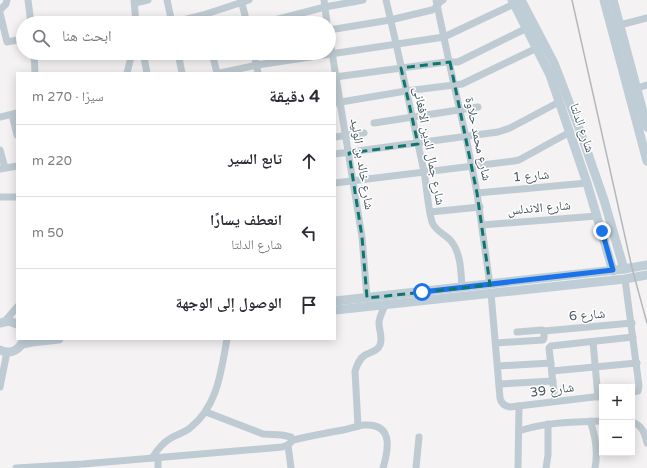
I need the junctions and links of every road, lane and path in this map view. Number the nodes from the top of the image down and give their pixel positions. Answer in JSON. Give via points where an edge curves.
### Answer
{"nodes":[{"id":1,"x":7,"y":0,"type":"edge"},
{"id":2,"x":28,"y":0,"type":"edge"},
{"id":3,"x":148,"y":0,"type":"edge"},
{"id":4,"x":167,"y":0,"type":"edge"},
{"id":5,"x":249,"y":0,"type":"edge"},
{"id":6,"x":363,"y":0,"type":"edge"},
{"id":7,"x":386,"y":0,"type":"edge"},
{"id":8,"x":604,"y":0,"type":"edge"},
{"id":9,"x":613,"y":0,"type":"edge"},
{"id":10,"x":134,"y":1,"type":"edge"},
{"id":11,"x":241,"y":1,"type":"edge"},
{"id":12,"x":515,"y":1,"type":"edge"},
{"id":13,"x":439,"y":2,"type":"edge"},
{"id":14,"x":325,"y":3,"type":"edge"},
{"id":15,"x":0,"y":10,"type":"edge"},
{"id":16,"x":0,"y":13,"type":"edge"},
{"id":17,"x":203,"y":15,"type":"joint"},
{"id":18,"x":30,"y":16,"type":"edge"},
{"id":19,"x":135,"y":16,"type":"edge"},
{"id":20,"x":170,"y":16,"type":"edge"},
{"id":21,"x":199,"y":16,"type":"edge"},
{"id":22,"x":245,"y":16,"type":"edge"},
{"id":23,"x":285,"y":16,"type":"edge"},
{"id":24,"x":326,"y":16,"type":"edge"},
{"id":25,"x":647,"y":18,"type":"edge"},
{"id":26,"x":390,"y":20,"type":"junction"},
{"id":27,"x":616,"y":26,"type":"junction"},
{"id":28,"x":526,"y":28,"type":"junction"},
{"id":29,"x":336,"y":29,"type":"edge"},
{"id":30,"x":444,"y":37,"type":"junction"},
{"id":31,"x":16,"y":40,"type":"edge"},
{"id":32,"x":7,"y":42,"type":"junction"},
{"id":33,"x":396,"y":44,"type":"junction"},
{"id":34,"x":0,"y":46,"type":"edge"},
{"id":35,"x":537,"y":48,"type":"junction"},
{"id":36,"x":336,"y":53,"type":"edge"},
{"id":37,"x":34,"y":60,"type":"edge"},
{"id":38,"x":130,"y":60,"type":"edge"},
{"id":39,"x":144,"y":60,"type":"edge"},
{"id":40,"x":179,"y":60,"type":"edge"},
{"id":41,"x":216,"y":60,"type":"edge"},
{"id":42,"x":256,"y":60,"type":"edge"},
{"id":43,"x":291,"y":60,"type":"edge"},
{"id":44,"x":333,"y":60,"type":"edge"},
{"id":45,"x":450,"y":62,"type":"junction"},
{"id":46,"x":257,"y":65,"type":"junction"},
{"id":47,"x":401,"y":68,"type":"junction"},
{"id":48,"x":552,"y":69,"type":"junction"},
{"id":49,"x":35,"y":72,"type":"edge"},
{"id":50,"x":127,"y":72,"type":"edge"},
{"id":51,"x":147,"y":72,"type":"edge"},
{"id":52,"x":182,"y":72,"type":"edge"},
{"id":53,"x":217,"y":72,"type":"edge"},
{"id":54,"x":225,"y":72,"type":"edge"},
{"id":55,"x":258,"y":72,"type":"edge"},
{"id":56,"x":334,"y":72,"type":"edge"},
{"id":57,"x":336,"y":77,"type":"edge"},
{"id":58,"x":454,"y":85,"type":"junction"},
{"id":59,"x":647,"y":85,"type":"edge"},
{"id":60,"x":336,"y":86,"type":"edge"},
{"id":61,"x":633,"y":89,"type":"junction"},
{"id":62,"x":406,"y":91,"type":"junction"},
{"id":63,"x":561,"y":98,"type":"junction"},
{"id":64,"x":338,"y":103,"type":"edge"},
{"id":65,"x":478,"y":107,"type":"dead end"},
{"id":66,"x":460,"y":110,"type":"junction"},
{"id":67,"x":15,"y":114,"type":"edge"},
{"id":68,"x":0,"y":117,"type":"edge"},
{"id":69,"x":412,"y":117,"type":"junction"},
{"id":70,"x":374,"y":123,"type":"dead end"},
{"id":71,"x":16,"y":124,"type":"edge"},
{"id":72,"x":647,"y":127,"type":"edge"},
{"id":73,"x":570,"y":132,"type":"junction"},
{"id":74,"x":364,"y":133,"type":"dead end"},
{"id":75,"x":346,"y":135,"type":"junction"},
{"id":76,"x":336,"y":137,"type":"edge"},
{"id":77,"x":466,"y":137,"type":"junction"},
{"id":78,"x":418,"y":144,"type":"junction"},
{"id":79,"x":0,"y":150,"type":"edge"},
{"id":80,"x":349,"y":153,"type":"junction"},
{"id":81,"x":336,"y":154,"type":"edge"},
{"id":82,"x":647,"y":161,"type":"edge"},
{"id":83,"x":16,"y":166,"type":"edge"},
{"id":84,"x":472,"y":166,"type":"junction"},
{"id":85,"x":2,"y":168,"type":"edge"},
{"id":86,"x":424,"y":172,"type":"junction"},
{"id":87,"x":353,"y":181,"type":"junction"},
{"id":88,"x":336,"y":183,"type":"edge"},
{"id":89,"x":587,"y":183,"type":"junction"},
{"id":90,"x":477,"y":193,"type":"junction"},
{"id":91,"x":0,"y":197,"type":"edge"},
{"id":92,"x":16,"y":197,"type":"edge"},
{"id":93,"x":480,"y":207,"type":"junction"},
{"id":94,"x":430,"y":212,"type":"junction"},
{"id":95,"x":597,"y":216,"type":"junction"},
{"id":96,"x":482,"y":225,"type":"junction"},
{"id":97,"x":612,"y":228,"type":"junction"},
{"id":98,"x":602,"y":231,"type":"junction"},
{"id":99,"x":647,"y":265,"type":"edge"},
{"id":100,"x":613,"y":270,"type":"junction"},
{"id":101,"x":625,"y":274,"type":"junction"},
{"id":102,"x":647,"y":275,"type":"edge"},
{"id":103,"x":462,"y":288,"type":"junction"},
{"id":104,"x":491,"y":289,"type":"junction"},
{"id":105,"x":367,"y":298,"type":"junction"},
{"id":106,"x":396,"y":299,"type":"junction"},
{"id":107,"x":336,"y":301,"type":"edge"},
{"id":108,"x":385,"y":305,"type":"junction"},
{"id":109,"x":16,"y":308,"type":"edge"},
{"id":110,"x":336,"y":310,"type":"edge"},
{"id":111,"x":3,"y":322,"type":"edge"},
{"id":112,"x":632,"y":323,"type":"junction"},
{"id":113,"x":16,"y":324,"type":"edge"},
{"id":114,"x":544,"y":331,"type":"junction"},
{"id":115,"x":517,"y":332,"type":"dead end"},
{"id":116,"x":633,"y":337,"type":"junction"},
{"id":117,"x":48,"y":340,"type":"edge"},
{"id":118,"x":227,"y":340,"type":"edge"},
{"id":119,"x":23,"y":342,"type":"edge"},
{"id":120,"x":593,"y":342,"type":"junction"},
{"id":121,"x":496,"y":343,"type":"junction"},
{"id":122,"x":3,"y":351,"type":"edge"},
{"id":123,"x":551,"y":363,"type":"junction"},
{"id":124,"x":637,"y":363,"type":"junction"},
{"id":125,"x":498,"y":366,"type":"junction"},
{"id":126,"x":595,"y":367,"type":"junction"},
{"id":127,"x":552,"y":371,"type":"junction"},
{"id":128,"x":553,"y":381,"type":"junction"},
{"id":129,"x":499,"y":384,"type":"junction"},
{"id":130,"x":0,"y":387,"type":"edge"},
{"id":131,"x":599,"y":390,"type":"edge"},
{"id":132,"x":635,"y":392,"type":"edge"},
{"id":133,"x":599,"y":396,"type":"edge"},
{"id":134,"x":555,"y":401,"type":"junction"},
{"id":135,"x":504,"y":405,"type":"joint"},
{"id":136,"x":519,"y":406,"type":"junction"},
{"id":137,"x":206,"y":412,"type":"junction"},
{"id":138,"x":590,"y":421,"type":"junction"},
{"id":139,"x":599,"y":421,"type":"edge"},
{"id":140,"x":635,"y":423,"type":"edge"},
{"id":141,"x":358,"y":424,"type":"junction"},
{"id":142,"x":548,"y":424,"type":"junction"},
{"id":143,"x":518,"y":431,"type":"junction"},
{"id":144,"x":419,"y":437,"type":"dead end"},
{"id":145,"x":291,"y":442,"type":"junction"},
{"id":146,"x":647,"y":443,"type":"edge"},
{"id":147,"x":155,"y":458,"type":"junction"},
{"id":148,"x":122,"y":464,"type":"edge"},
{"id":149,"x":58,"y":467,"type":"edge"},
{"id":150,"x":16,"y":468,"type":"edge"},
{"id":151,"x":158,"y":468,"type":"edge"},
{"id":152,"x":291,"y":468,"type":"edge"},
{"id":153,"x":383,"y":468,"type":"edge"},
{"id":154,"x":416,"y":468,"type":"edge"},
{"id":155,"x":518,"y":468,"type":"edge"},
{"id":156,"x":546,"y":468,"type":"edge"},
{"id":157,"x":595,"y":468,"type":"edge"}],
"edges":[{"from":1,"to":15,"type":"street"},
{"from":2,"to":18,"type":"street"},
{"from":3,"to":10,"type":"street"},
{"from":4,"to":20,"type":"street"},
{"from":5,"to":11,"type":"street"},
{"from":6,"to":14,"type":"street"},
{"from":7,"to":26,"type":"street","name":"شارع جمال الدين الافغانى"},
{"from":8,"to":27,"type":"main road"},
{"from":9,"to":27,"type":"main road"},
{"from":10,"to":19,"type":"street"},
{"from":11,"to":17,"type":"street"},
{"from":11,"to":22,"type":"street"},
{"from":12,"to":28,"type":"main road","name":"شارع الدلتا"},
{"from":12,"to":30,"type":"street"},
{"from":12,"to":48,"type":"main road","name":"شارع الدلتا"},
{"from":13,"to":26,"type":"street","via":[[432,10]]},
{"from":13,"to":30,"type":"street","name":"شارع محمد حلاوة"},
{"from":14,"to":23,"type":"street"},
{"from":14,"to":24,"type":"street"},
{"from":16,"to":32,"type":"street"},
{"from":17,"to":21,"type":"street"},
{"from":25,"to":27,"type":"street"},
{"from":26,"to":29,"type":"street"},
{"from":26,"to":33,"type":"street","name":"شارع جمال الدين الافغانى"},
{"from":27,"to":61,"type":"main road"},
{"from":28,"to":35,"type":"main road","name":"شارع الدلتا"},
{"from":28,"to":45,"type":"street","via":[[458,62]]},
{"from":30,"to":33,"type":"street"},
{"from":30,"to":45,"type":"street","name":"شارع محمد حلاوة"},
{"from":31,"to":32,"type":"street"},
{"from":32,"to":34,"type":"street"},
{"from":33,"to":36,"type":"street"},
{"from":33,"to":47,"type":"street","name":"شارع جمال الدين الافغانى"},
{"from":35,"to":48,"type":"main road","name":"شارع الدلتا"},
{"from":35,"to":58,"type":"street","via":[[466,83]]},
{"from":37,"to":49,"type":"street"},
{"from":38,"to":50,"type":"street"},
{"from":39,"to":51,"type":"street"},
{"from":40,"to":52,"type":"street"},
{"from":41,"to":53,"type":"street"},
{"from":42,"to":46,"type":"street"},
{"from":43,"to":46,"type":"street"},
{"from":44,"to":56,"type":"street","name":"شارع خالد بن الوليد"},
{"from":45,"to":47,"type":"street"},
{"from":45,"to":58,"type":"street","name":"شارع محمد حلاوة"},
{"from":46,"to":54,"type":"street"},
{"from":46,"to":55,"type":"street"},
{"from":47,"to":57,"type":"street"},
{"from":47,"to":62,"type":"street","name":"شارع جمال الدين الافغانى"},
{"from":48,"to":63,"type":"main road","name":"شارع الدلتا"},
{"from":58,"to":62,"type":"street"},
{"from":58,"to":66,"type":"street","name":"شارع محمد حلاوة"},
{"from":59,"to":61,"type":"street"},
{"from":60,"to":64,"type":"street","name":"شارع خالد بن الوليد"},
{"from":61,"to":72,"type":"main road"},
{"from":61,"to":82,"type":"main road"},
{"from":62,"to":64,"type":"street"},
{"from":62,"to":69,"type":"street","name":"شارع جمال الدين الافغانى"},
{"from":63,"to":73,"type":"main road","name":"شارع الدلتا"},
{"from":63,"to":77,"type":"street","via":[[504,131]]},
{"from":63,"to":97,"type":"main road","name":"شارع الدلتا","via":[[588,152]]},
{"from":64,"to":75,"type":"street","name":"شارع خالد بن الوليد"},
{"from":65,"to":66,"type":"street"},
{"from":66,"to":69,"type":"street"},
{"from":66,"to":77,"type":"street","name":"شارع محمد حلاوة"},
{"from":67,"to":68,"type":"street"},
{"from":67,"to":71,"type":"street"},
{"from":69,"to":70,"type":"street"},
{"from":69,"to":78,"type":"street","name":"شارع جمال الدين الافغانى"},
{"from":73,"to":84,"type":"street","via":[[516,161]]},
{"from":73,"to":89,"type":"main road","name":"شارع الدلتا"},
{"from":74,"to":75,"type":"street"},
{"from":75,"to":76,"type":"street"},
{"from":75,"to":80,"type":"street","name":"شارع خالد بن الوليد"},
{"from":77,"to":78,"type":"street"},
{"from":77,"to":84,"type":"street","name":"شارع محمد حلاوة"},
{"from":78,"to":80,"type":"street"},
{"from":78,"to":86,"type":"street","name":"شارع جمال الدين الافغانى"},
{"from":79,"to":85,"type":"street"},
{"from":80,"to":81,"type":"street"},
{"from":80,"to":87,"type":"street","name":"شارع خالد بن الوليد"},
{"from":83,"to":85,"type":"street"},
{"from":84,"to":86,"type":"street"},
{"from":84,"to":90,"type":"street","name":"شارع محمد حلاوة"},
{"from":86,"to":87,"type":"street"},
{"from":86,"to":94,"type":"street","name":"شارع جمال الدين الافغانى"},
{"from":87,"to":88,"type":"street"},
{"from":87,"to":105,"type":"street","name":"شارع خالد بن الوليد","via":[[362,237]]},
{"from":89,"to":90,"type":"street","name":"شارع 1"},
{"from":89,"to":95,"type":"main road","name":"شارع الدلتا"},
{"from":90,"to":93,"type":"street","name":"شارع محمد حلاوة"},
{"from":91,"to":92,"type":"street"},
{"from":93,"to":94,"type":"street"},
{"from":93,"to":96,"type":"street","name":"شارع محمد حلاوة"},
{"from":94,"to":103,"type":"street","name":"شارع جمال الدين الافغانى","via":[[435,228],[448,237],[456,248]]},
{"from":95,"to":96,"type":"street","name":"شارع الاندلس"},
{"from":95,"to":98,"type":"main road","name":"شارع الدلتا"},
{"from":96,"to":104,"type":"street","name":"شارع محمد حلاوة"},
{"from":97,"to":98,"type":"main road"},
{"from":97,"to":101,"type":"main road","name":"شارع الدلتا"},
{"from":98,"to":100,"type":"main road","name":"شارع الدلتا"},
{"from":99,"to":101,"type":"main road"},
{"from":100,"to":101,"type":"main road"},
{"from":100,"to":104,"type":"main road"},
{"from":101,"to":102,"type":"main road"},
{"from":101,"to":104,"type":"main road"},
{"from":101,"to":112,"type":"street"},
{"from":103,"to":104,"type":"main road"},
{"from":103,"to":106,"type":"main road"},
{"from":104,"to":106,"type":"main road"},
{"from":104,"to":121,"type":"street","name":"شارع محمد حلاوة"},
{"from":105,"to":106,"type":"main road"},
{"from":105,"to":107,"type":"main road"},
{"from":106,"to":108,"type":"main road"},
{"from":108,"to":110,"type":"main road"},
{"from":108,"to":141,"type":"street","via":[[379,321],[381,344],[365,355],[356,366]]},
{"from":109,"to":111,"type":"street"},
{"from":111,"to":113,"type":"main road"},
{"from":112,"to":114,"type":"street","name":"شارع 6"},
{"from":112,"to":116,"type":"street"},
{"from":114,"to":115,"type":"street"},
{"from":114,"to":121,"type":"street","via":[[543,340]]},
{"from":116,"to":120,"type":"street"},
{"from":116,"to":124,"type":"street"},
{"from":117,"to":119,"type":"main road"},
{"from":118,"to":137,"type":"street","via":[[217,390]]},
{"from":119,"to":122,"type":"main road","via":[[17,350]]},
{"from":120,"to":123,"type":"street","via":[[552,345],[549,348]]},
{"from":120,"to":126,"type":"street"},
{"from":121,"to":125,"type":"street","name":"شارع محمد حلاوة"},
{"from":122,"to":130,"type":"street"},
{"from":123,"to":125,"type":"street"},
{"from":123,"to":127,"type":"street"},
{"from":124,"to":126,"type":"street"},
{"from":124,"to":132,"type":"street","via":[[640,388]]},
{"from":125,"to":129,"type":"street","name":"شارع محمد حلاوة"},
{"from":126,"to":127,"type":"street"},
{"from":126,"to":131,"type":"street"},
{"from":127,"to":128,"type":"street"},
{"from":128,"to":129,"type":"street"},
{"from":128,"to":134,"type":"street"},
{"from":129,"to":135,"type":"street","name":"شارع محمد حلاوة"},
{"from":133,"to":134,"type":"street","name":"شارع 39"},
{"from":134,"to":136,"type":"street","name":"شارع 39"},
{"from":135,"to":136,"type":"street","name":"شارع 39"},
{"from":136,"to":143,"type":"street"},
{"from":137,"to":145,"type":"street","via":[[262,434],[291,437]]},
{"from":137,"to":147,"type":"street","via":[[186,431],[164,442]]},
{"from":138,"to":139,"type":"street"},
{"from":138,"to":142,"type":"street"},
{"from":138,"to":157,"type":"street","via":[[596,442]]},
{"from":140,"to":146,"type":"street","via":[[643,430]]},
{"from":141,"to":145,"type":"street"},
{"from":141,"to":153,"type":"street","via":[[374,426],[384,432],[387,442]]},
{"from":142,"to":143,"type":"street"},
{"from":142,"to":156,"type":"street"},
{"from":143,"to":155,"type":"street"},
{"from":144,"to":154,"type":"street"},
{"from":145,"to":147,"type":"street","via":[[282,447]]},
{"from":145,"to":152,"type":"street"},
{"from":147,"to":148,"type":"street"},
{"from":147,"to":151,"type":"street"},
{"from":148,"to":149,"type":"street"},
{"from":149,"to":150,"type":"street"}]}
